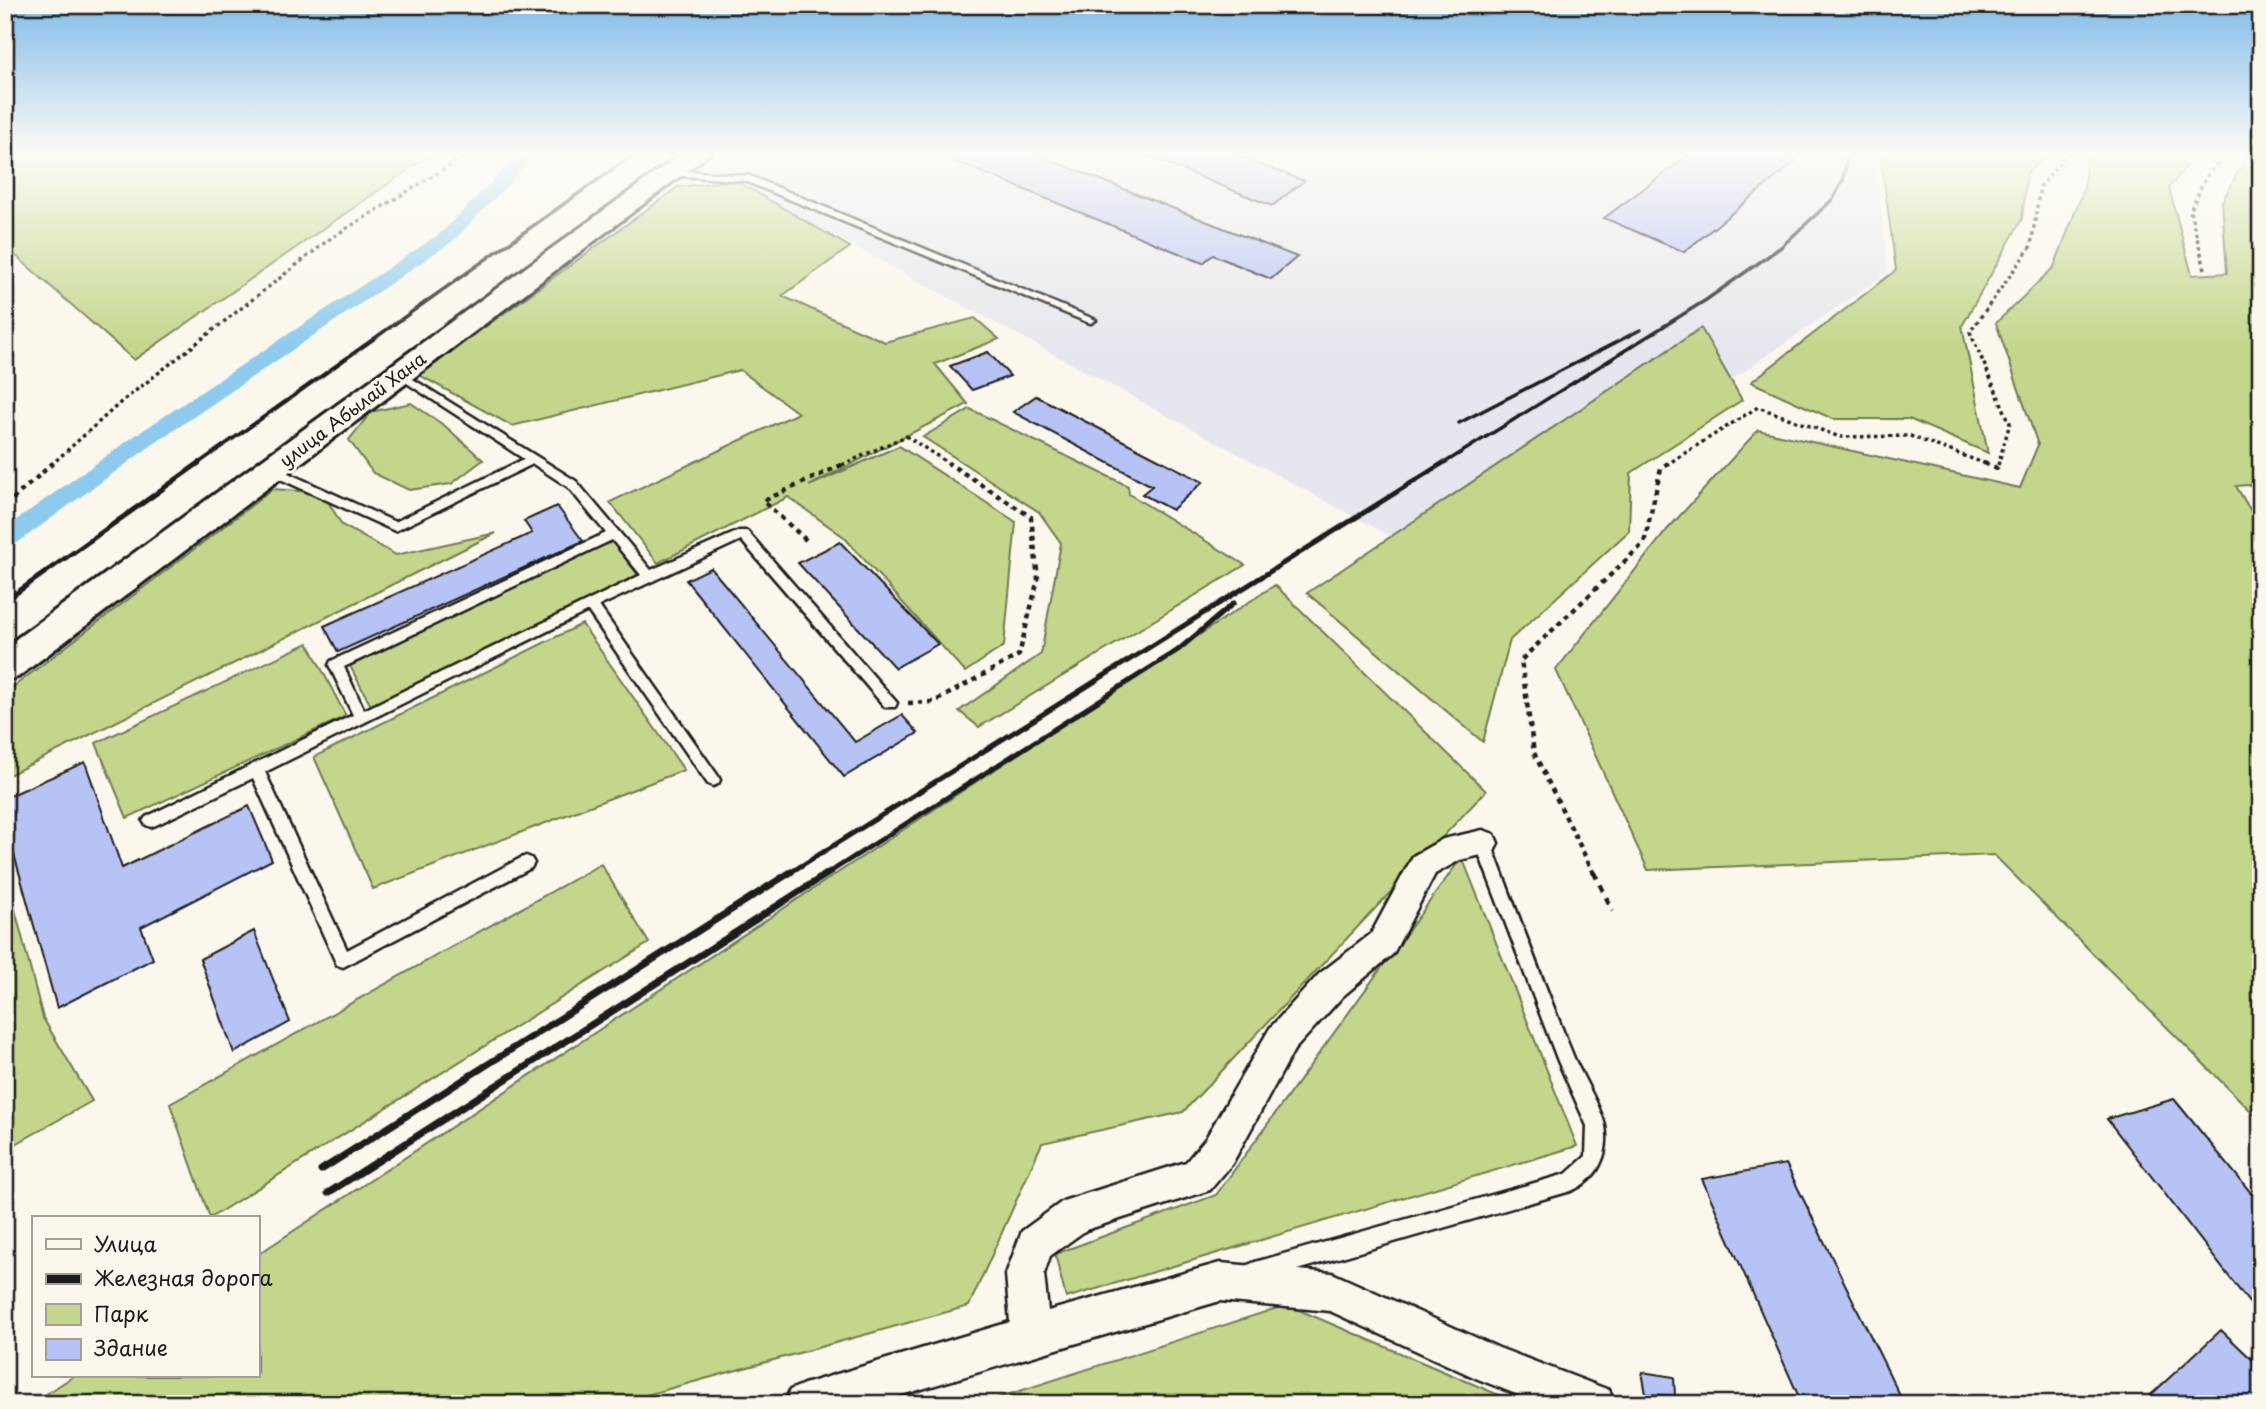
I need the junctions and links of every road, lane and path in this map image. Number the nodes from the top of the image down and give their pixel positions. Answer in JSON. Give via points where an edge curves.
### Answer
{"nodes":[{"id":1,"x":365,"y":218,"type":"edge"},
{"id":2,"x":612,"y":218,"type":"edge"},
{"id":3,"x":843,"y":218,"type":"edge"},
{"id":4,"x":2035,"y":218,"type":"edge"},
{"id":5,"x":2192,"y":218,"type":"edge"},
{"id":6,"x":2205,"y":269,"type":"dead end"},
{"id":7,"x":1091,"y":320,"type":"dead end"},
{"id":8,"x":400,"y":374,"type":"junction"},
{"id":9,"x":534,"y":459,"type":"junction"},
{"id":10,"x":271,"y":470,"type":"junction"},
{"id":11,"x":5,"y":506,"type":"edge"},
{"id":12,"x":614,"y":534,"type":"junction"},
{"id":13,"x":806,"y":540,"type":"dead end"},
{"id":14,"x":649,"y":576,"type":"junction"},
{"id":15,"x":591,"y":605,"type":"junction"},
{"id":16,"x":5,"y":667,"type":"edge"},
{"id":17,"x":890,"y":703,"type":"joint"},
{"id":18,"x":361,"y":718,"type":"junction"},
{"id":19,"x":256,"y":769,"type":"junction"},
{"id":20,"x":713,"y":780,"type":"dead end"},
{"id":21,"x":151,"y":821,"type":"dead end"},
{"id":22,"x":1483,"y":843,"type":"joint"},
{"id":23,"x":526,"y":863,"type":"dead end"},
{"id":24,"x":1613,"y":911,"type":"dead end"},
{"id":25,"x":1220,"y":1282,"type":"junction"},
{"id":26,"x":1031,"y":1335,"type":"junction"},
{"id":27,"x":804,"y":1404,"type":"edge"},
{"id":28,"x":1595,"y":1404,"type":"edge"}],
"edges":[{"from":1,"to":11,"type":"path","via":[[331,239],[120,402]]},
{"from":2,"to":8,"type":"main road","name":"улица Абылай Хана"},
{"from":3,"to":7,"type":"lane"},
{"from":4,"to":24,"type":"path","via":[[2031,246],[1970,332],[2010,423],[1997,468],[1910,436],[1840,437],[1758,407],[1661,468],[1644,543],[1521,660],[1534,753]]},
{"from":5,"to":6,"type":"path"},
{"from":8,"to":9,"type":"lane"},
{"from":8,"to":10,"type":"main road","name":"улица Абылай Хана"},
{"from":9,"to":10,"type":"lane","via":[[395,527]]},
{"from":9,"to":12,"type":"lane","via":[[572,484]]},
{"from":10,"to":16,"type":"main road","name":"улица Абылай Хана"},
{"from":12,"to":14,"type":"lane"},
{"from":12,"to":18,"type":"lane","via":[[336,665]]},
{"from":13,"to":17,"type":"path","via":[[763,501],[906,436],[1031,517],[1038,579],[1019,655],[934,702]]},
{"from":14,"to":15,"type":"lane"},
{"from":14,"to":17,"type":"lane","via":[[743,534]]},
{"from":15,"to":18,"type":"lane"},
{"from":15,"to":20,"type":"lane"},
{"from":18,"to":19,"type":"lane"},
{"from":19,"to":21,"type":"lane"},
{"from":19,"to":23,"type":"lane","via":[[343,960]]},
{"from":22,"to":25,"type":"lane","via":[[1596,1126],[1595,1160],[1571,1182]]},
{"from":22,"to":26,"type":"street","via":[[1454,848],[1424,865],[1382,944],[1331,985],[1282,1039],[1219,1151],[1197,1177],[1076,1214],[1035,1244],[1025,1274]]},
{"from":25,"to":26,"type":"street"},
{"from":25,"to":28,"type":"street","via":[[1332,1292],[1492,1365]]},
{"from":26,"to":27,"type":"street"}]}
